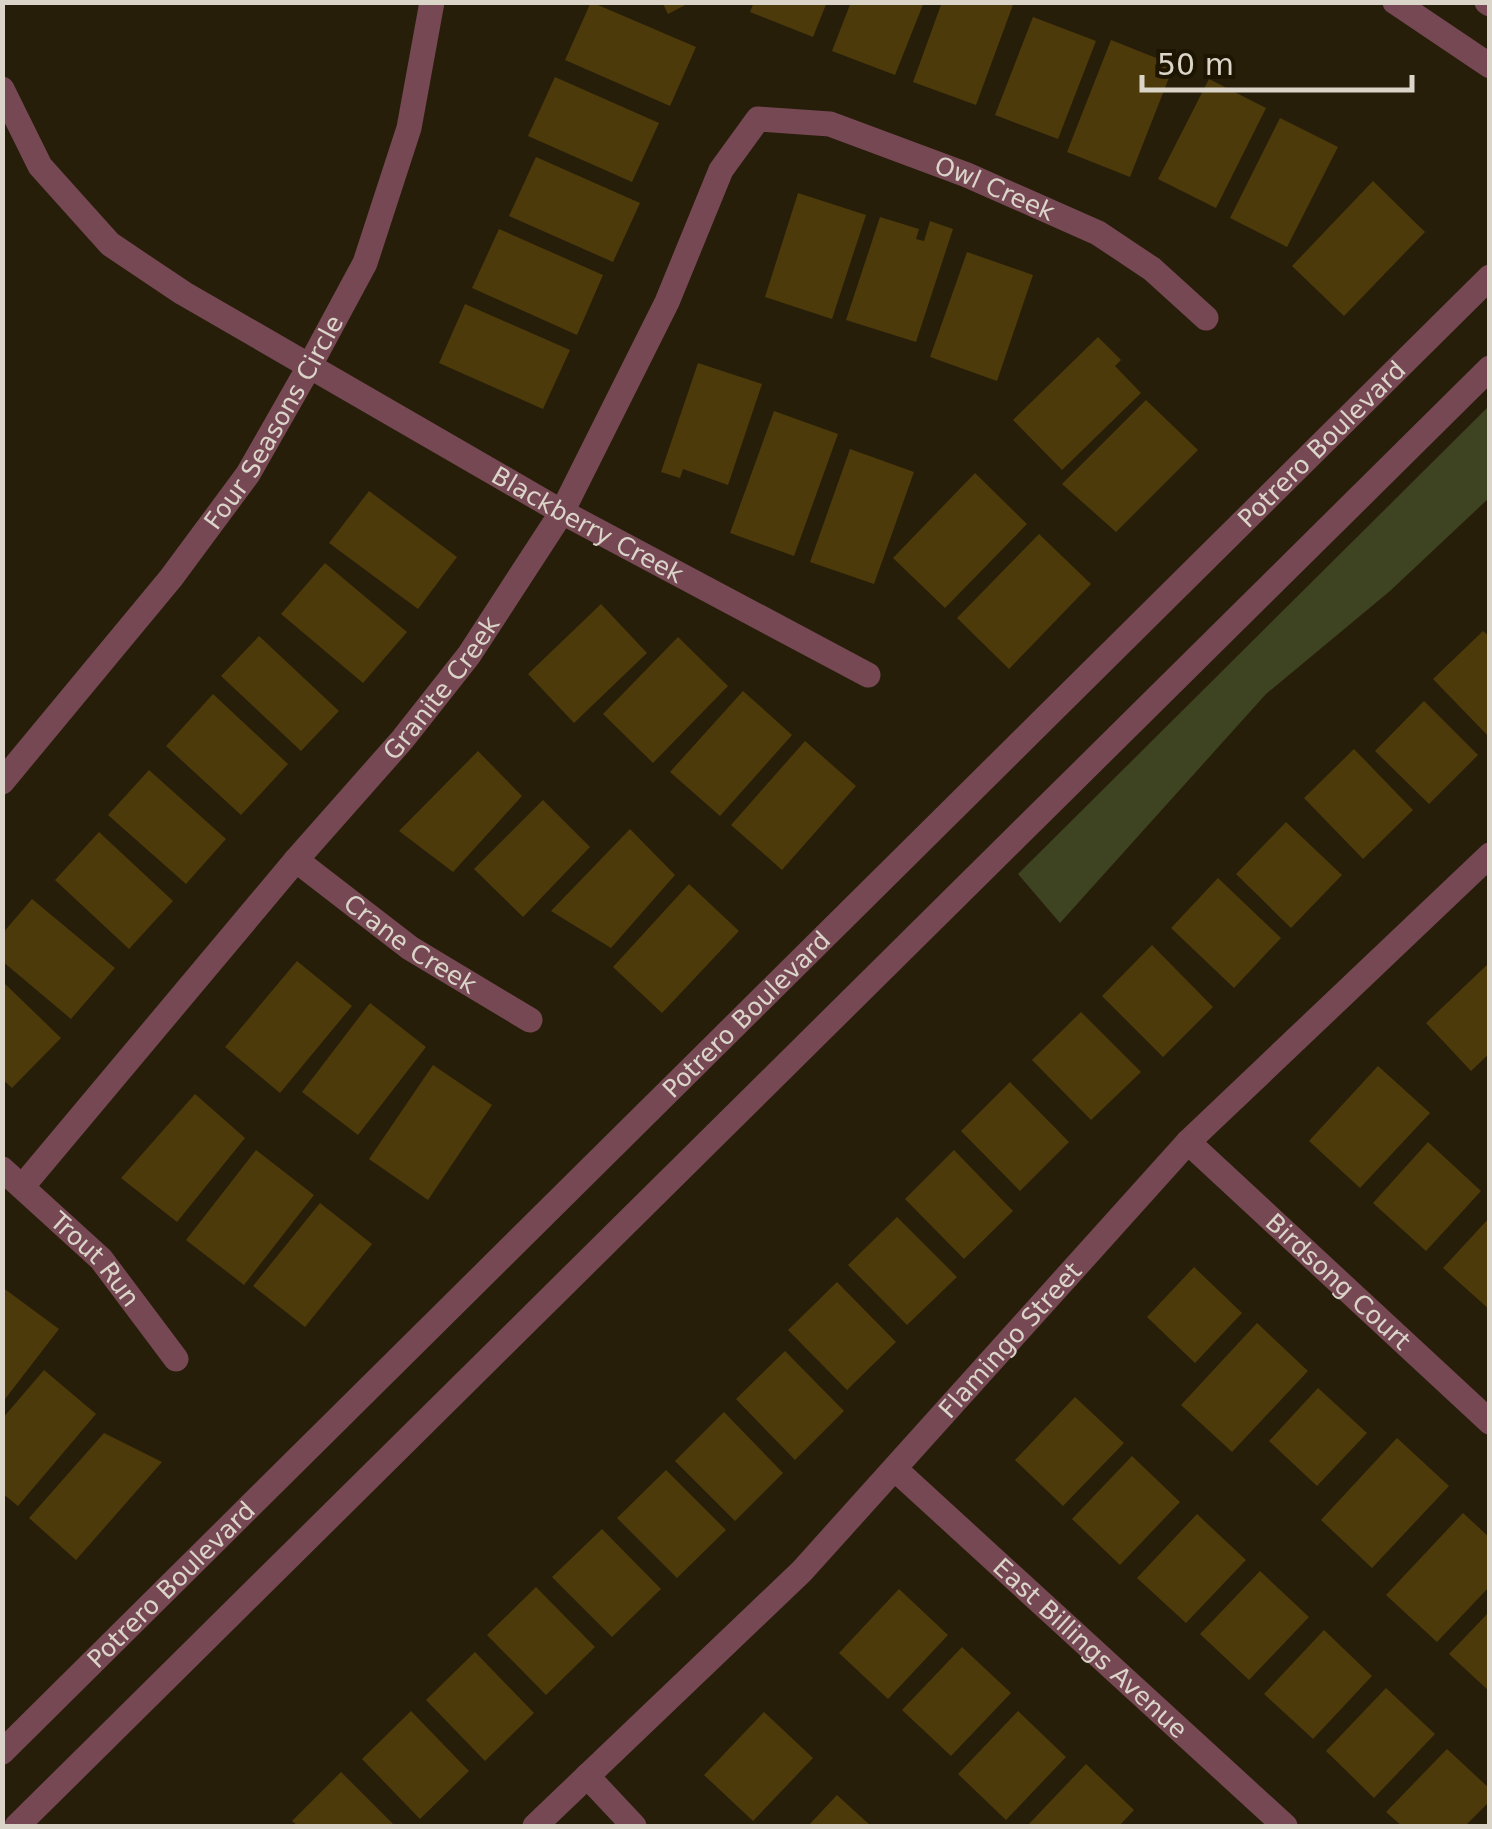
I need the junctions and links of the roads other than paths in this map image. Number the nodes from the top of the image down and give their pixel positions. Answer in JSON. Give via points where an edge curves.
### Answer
{"nodes":[{"id":1,"x":432,"y":2,"type":"edge"},
{"id":2,"x":1395,"y":2,"type":"edge"},
{"id":3,"x":1490,"y":66,"type":"edge"},
{"id":4,"x":2,"y":90,"type":"edge"},
{"id":5,"x":758,"y":119,"type":"joint"},
{"id":6,"x":1490,"y":277,"type":"edge"},
{"id":7,"x":1206,"y":318,"type":"dead end"},
{"id":8,"x":309,"y":367,"type":"junction"},
{"id":9,"x":1490,"y":368,"type":"edge"},
{"id":10,"x":562,"y":512,"type":"junction"},
{"id":11,"x":868,"y":675,"type":"dead end"},
{"id":12,"x":2,"y":782,"type":"edge"},
{"id":13,"x":1488,"y":858,"type":"edge"},
{"id":14,"x":296,"y":860,"type":"junction"},
{"id":15,"x":530,"y":1020,"type":"dead end"},
{"id":16,"x":1188,"y":1142,"type":"junction"},
{"id":17,"x":2,"y":1169,"type":"edge"},
{"id":18,"x":22,"y":1187,"type":"junction"},
{"id":19,"x":176,"y":1359,"type":"dead end"},
{"id":20,"x":1490,"y":1422,"type":"edge"},
{"id":21,"x":895,"y":1469,"type":"junction"},
{"id":22,"x":2,"y":1752,"type":"edge"},
{"id":23,"x":588,"y":1776,"type":"junction"},
{"id":24,"x":18,"y":1826,"type":"edge"},
{"id":25,"x":535,"y":1826,"type":"edge"},
{"id":26,"x":634,"y":1826,"type":"edge"},
{"id":27,"x":1284,"y":1826,"type":"edge"}],
"edges":[{"from":1,"to":8,"type":"street","name":"Four Seasons Circle","via":[[408,128],[366,263]]},
{"from":2,"to":3,"type":"street"},
{"from":4,"to":8,"type":"street","name":"Blackberry Creek","via":[[40,166],[110,244]]},
{"from":5,"to":7,"type":"street","name":"Owl Creek","via":[[830,124],[1098,232]]},
{"from":5,"to":10,"type":"street","name":"Granite Creek","via":[[721,170],[667,302]]},
{"from":6,"to":22,"type":"street","name":"Potrero Boulevard"},
{"from":8,"to":10,"type":"street","name":"Blackberry Creek"},
{"from":8,"to":12,"type":"street","name":"Four Seasons Circle","via":[[248,474]]},
{"from":9,"to":24,"type":"street"},
{"from":10,"to":11,"type":"street","name":"Blackberry Creek"},
{"from":10,"to":14,"type":"street","name":"Granite Creek","via":[[469,655]]},
{"from":13,"to":16,"type":"street","name":"Flamingo Street"},
{"from":14,"to":15,"type":"street","name":"Crane Creek","via":[[410,948]]},
{"from":14,"to":18,"type":"street","name":"Granite Creek"},
{"from":16,"to":20,"type":"street","name":"Birdsong Court"},
{"from":16,"to":21,"type":"street","name":"Flamingo Street"},
{"from":17,"to":18,"type":"street","name":"Trout Run"},
{"from":18,"to":19,"type":"street","name":"Trout Run","via":[[101,1259]]},
{"from":21,"to":23,"type":"street","name":"Flamingo Street","via":[[802,1571]]},
{"from":21,"to":27,"type":"street","name":"East Billings Avenue"},
{"from":23,"to":25,"type":"street","name":"Flamingo Street"},
{"from":23,"to":26,"type":"street"}]}
